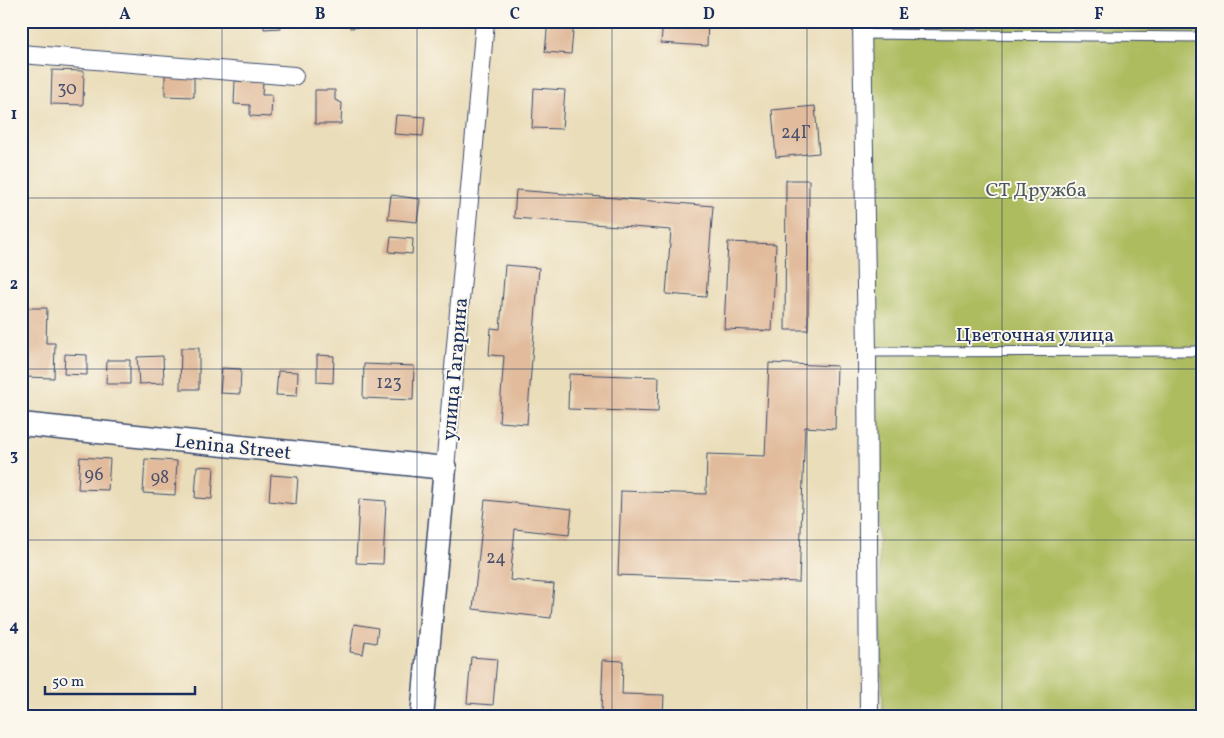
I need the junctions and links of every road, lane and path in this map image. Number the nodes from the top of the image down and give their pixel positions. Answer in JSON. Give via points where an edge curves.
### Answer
{"nodes":[{"id":1,"x":485,"y":21,"type":"edge"},
{"id":2,"x":862,"y":28,"type":"edge"},
{"id":3,"x":1203,"y":37,"type":"edge"},
{"id":4,"x":21,"y":54,"type":"edge"},
{"id":5,"x":294,"y":76,"type":"dead end"},
{"id":6,"x":1203,"y":351,"type":"edge"},
{"id":7,"x":867,"y":352,"type":"junction"},
{"id":8,"x":21,"y":424,"type":"edge"},
{"id":9,"x":445,"y":468,"type":"junction"},
{"id":10,"x":422,"y":717,"type":"edge"},
{"id":11,"x":869,"y":717,"type":"edge"}],
"edges":[{"from":1,"to":9,"type":"street","name":"улица Гагарина"},
{"from":2,"to":3,"type":"lane"},
{"from":2,"to":7,"type":"street"},
{"from":4,"to":5,"type":"street"},
{"from":6,"to":7,"type":"lane","name":"Цветочная улица"},
{"from":7,"to":11,"type":"street"},
{"from":8,"to":9,"type":"street","name":"Lenina Street"},
{"from":9,"to":10,"type":"street","name":"улица Гагарина"}]}
